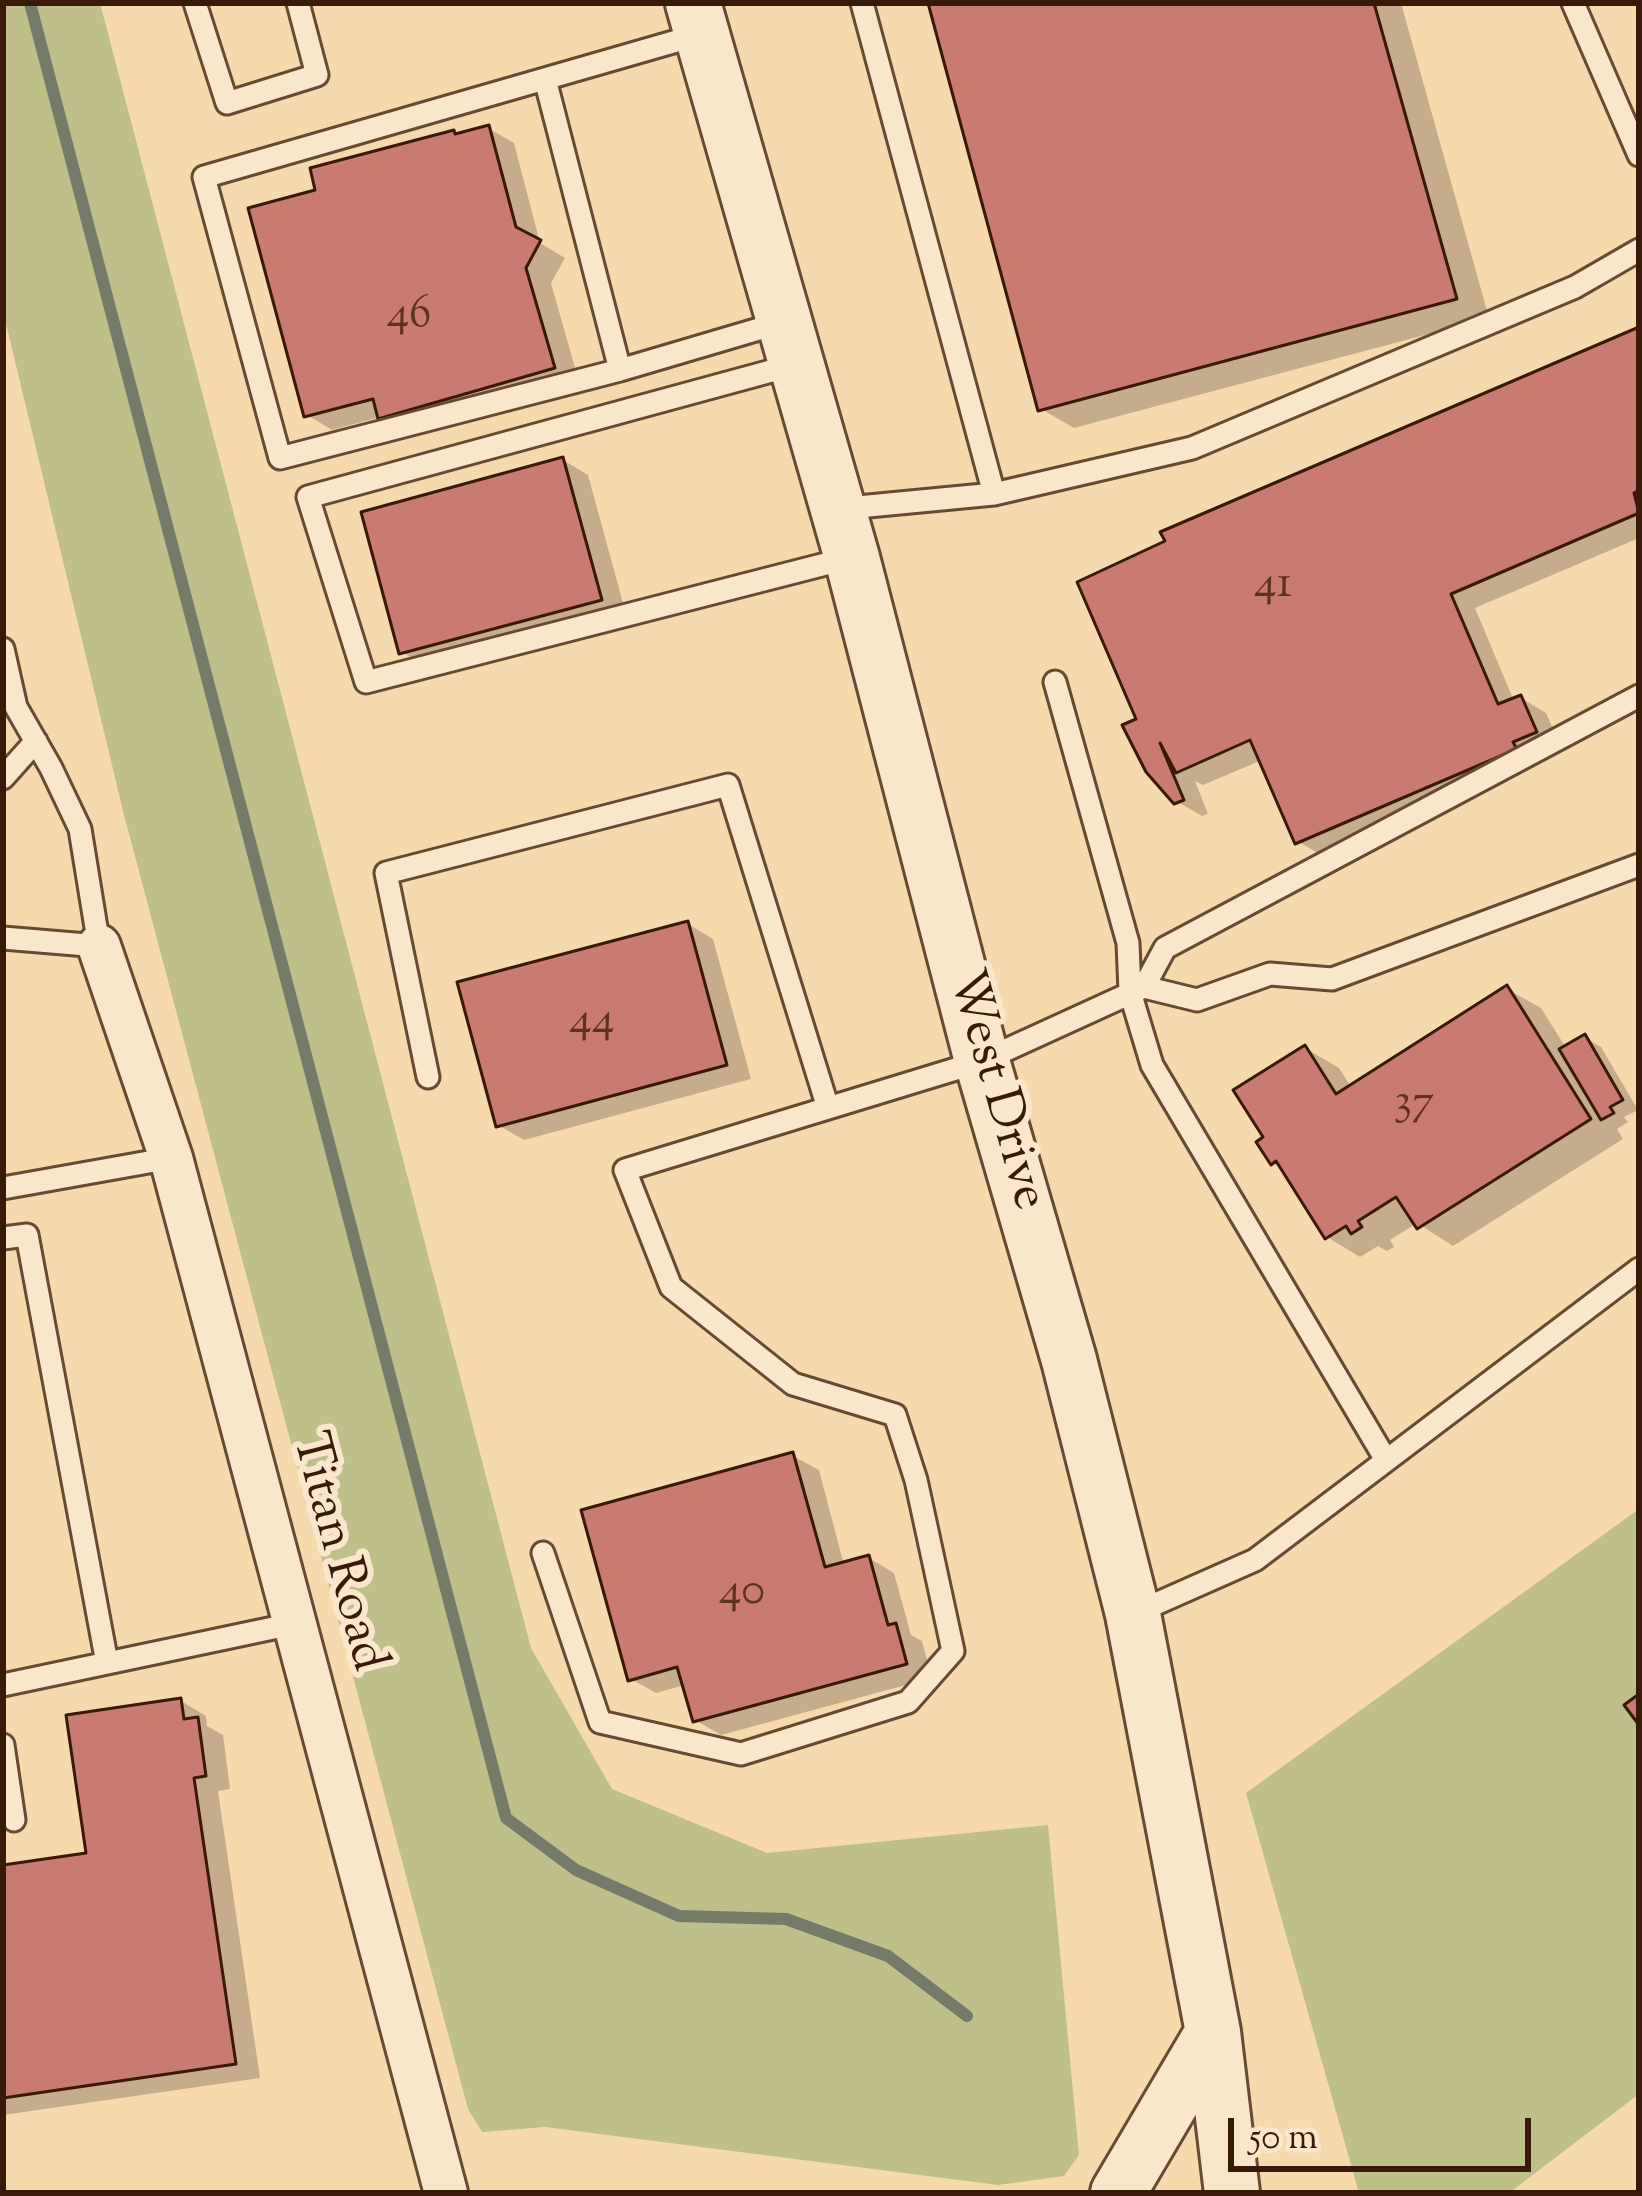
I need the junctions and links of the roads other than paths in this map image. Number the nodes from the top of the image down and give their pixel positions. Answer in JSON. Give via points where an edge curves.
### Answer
{"nodes":[{"id":1,"x":195,"y":3,"type":"edge"},
{"id":2,"x":298,"y":3,"type":"edge"},
{"id":3,"x":862,"y":3,"type":"edge"},
{"id":4,"x":1573,"y":3,"type":"edge"},
{"id":5,"x":697,"y":18,"type":"edge"},
{"id":6,"x":545,"y":79,"type":"junction"},
{"id":7,"x":1639,"y":155,"type":"edge"},
{"id":8,"x":1639,"y":250,"type":"edge"},
{"id":9,"x":792,"y":342,"type":"junction"},
{"id":10,"x":620,"y":370,"type":"junction"},
{"id":11,"x":994,"y":494,"type":"junction"},
{"id":12,"x":845,"y":533,"type":"junction"},
{"id":13,"x":3,"y":649,"type":"edge"},
{"id":14,"x":1055,"y":682,"type":"dead end"},
{"id":15,"x":1639,"y":696,"type":"edge"},
{"id":16,"x":36,"y":741,"type":"junction"},
{"id":17,"x":3,"y":778,"type":"edge"},
{"id":18,"x":1639,"y":865,"type":"edge"},
{"id":19,"x":3,"y":938,"type":"edge"},
{"id":20,"x":99,"y":946,"type":"junction"},
{"id":21,"x":1137,"y":990,"type":"junction"},
{"id":22,"x":982,"y":1061,"type":"junction"},
{"id":23,"x":428,"y":1077,"type":"dead end"},
{"id":24,"x":828,"y":1108,"type":"junction"},
{"id":25,"x":171,"y":1157,"type":"junction"},
{"id":26,"x":3,"y":1188,"type":"edge"},
{"id":27,"x":3,"y":1238,"type":"edge"},
{"id":28,"x":1639,"y":1269,"type":"edge"},
{"id":29,"x":1386,"y":1460,"type":"junction"},
{"id":30,"x":543,"y":1553,"type":"dead end"},
{"id":31,"x":1133,"y":1614,"type":"junction"},
{"id":32,"x":297,"y":1623,"type":"junction"},
{"id":33,"x":107,"y":1663,"type":"junction"},
{"id":34,"x":3,"y":1685,"type":"edge"},
{"id":35,"x":3,"y":1745,"type":"edge"},
{"id":36,"x":14,"y":1820,"type":"dead end"},
{"id":37,"x":1213,"y":2032,"type":"junction"},
{"id":38,"x":446,"y":2193,"type":"edge"},
{"id":39,"x":1118,"y":2193,"type":"edge"},
{"id":40,"x":1232,"y":2193,"type":"edge"}],
"edges":[{"from":1,"to":2,"type":"lane","via":[[227,103],[317,75]]},
{"from":3,"to":11,"type":"lane"},
{"from":4,"to":7,"type":"lane"},
{"from":5,"to":6,"type":"lane"},
{"from":5,"to":9,"type":"street","name":"West Drive"},
{"from":6,"to":10,"type":"lane"},
{"from":6,"to":10,"type":"lane","via":[[204,177],[280,458]]},
{"from":8,"to":11,"type":"lane","via":[[1575,287],[1192,448]]},
{"from":9,"to":10,"type":"lane"},
{"from":9,"to":12,"type":"street","name":"West Drive"},
{"from":9,"to":12,"type":"lane","via":[[308,497],[366,682]]},
{"from":11,"to":12,"type":"lane"},
{"from":12,"to":22,"type":"street","name":"West Drive"},
{"from":13,"to":16,"type":"lane","via":[[16,707]]},
{"from":14,"to":21,"type":"lane"},
{"from":15,"to":21,"type":"lane","via":[[1165,948]]},
{"from":16,"to":17,"type":"lane"},
{"from":16,"to":20,"type":"lane","via":[[80,829]]},
{"from":18,"to":21,"type":"lane","via":[[1332,980],[1270,974],[1197,1000]]},
{"from":19,"to":20,"type":"lane"},
{"from":20,"to":25,"type":"street","name":"Titan Road"},
{"from":21,"to":22,"type":"lane"},
{"from":21,"to":29,"type":"lane","via":[[1152,1065]]},
{"from":22,"to":24,"type":"lane"},
{"from":22,"to":31,"type":"street","name":"West Drive"},
{"from":23,"to":24,"type":"lane","via":[[386,873],[728,784]]},
{"from":24,"to":30,"type":"lane","via":[[625,1171],[671,1287],[794,1384],[896,1415],[953,1651],[908,1702],[741,1754],[620,1727],[600,1722]]},
{"from":25,"to":26,"type":"lane"},
{"from":25,"to":32,"type":"street","name":"Titan Road"},
{"from":27,"to":33,"type":"lane","via":[[27,1234]]},
{"from":28,"to":29,"type":"lane"},
{"from":29,"to":31,"type":"lane","via":[[1255,1560]]},
{"from":31,"to":37,"type":"street","name":"West Drive"},
{"from":32,"to":33,"type":"lane"},
{"from":32,"to":38,"type":"street","name":"Titan Road"},
{"from":33,"to":34,"type":"lane"},
{"from":35,"to":36,"type":"lane"},
{"from":37,"to":39,"type":"street"},
{"from":37,"to":40,"type":"street","name":"West Drive"}]}
